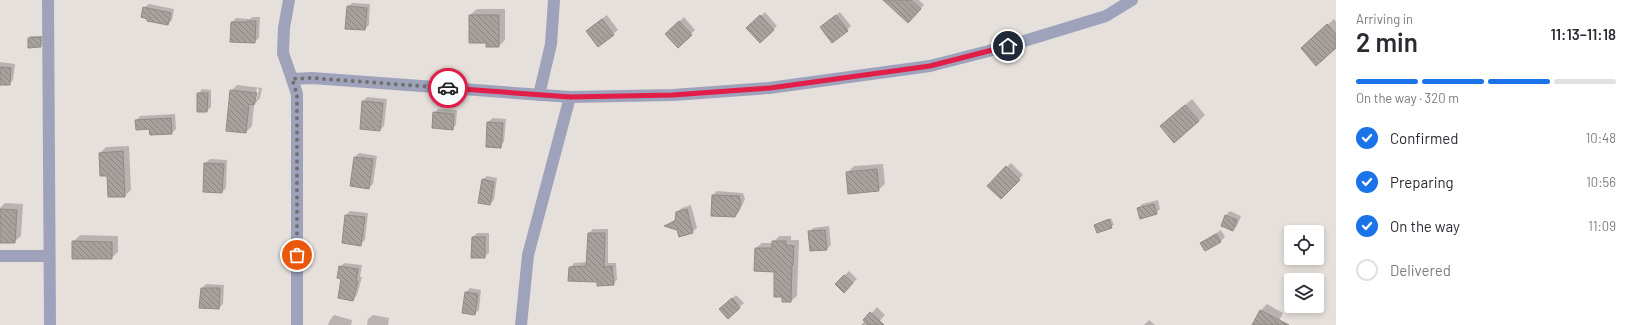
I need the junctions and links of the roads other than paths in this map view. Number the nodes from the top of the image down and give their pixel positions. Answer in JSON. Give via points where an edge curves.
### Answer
{"nodes":[{"id":1,"x":48,"y":0,"type":"edge"},
{"id":2,"x":289,"y":0,"type":"edge"},
{"id":3,"x":554,"y":0,"type":"edge"},
{"id":4,"x":1132,"y":0,"type":"edge"},
{"id":5,"x":292,"y":79,"type":"junction"},
{"id":6,"x":539,"y":95,"type":"junction"},
{"id":7,"x":570,"y":97,"type":"junction"},
{"id":8,"x":0,"y":256,"type":"edge"},
{"id":9,"x":49,"y":256,"type":"junction"},
{"id":10,"x":50,"y":325,"type":"edge"},
{"id":11,"x":297,"y":325,"type":"edge"},
{"id":12,"x":521,"y":325,"type":"edge"}],
"edges":[{"from":1,"to":9,"type":"street"},
{"from":2,"to":5,"type":"street","via":[[283,53]]},
{"from":3,"to":6,"type":"street","via":[[551,44]]},
{"from":4,"to":7,"type":"street","via":[[1106,16],[1008,46],[930,66],[770,88],[673,95]]},
{"from":5,"to":6,"type":"street","via":[[312,78]]},
{"from":5,"to":11,"type":"street","via":[[297,94]]},
{"from":6,"to":7,"type":"street"},
{"from":7,"to":12,"type":"street","via":[[528,255]]},
{"from":8,"to":9,"type":"street"},
{"from":9,"to":10,"type":"street"}]}
